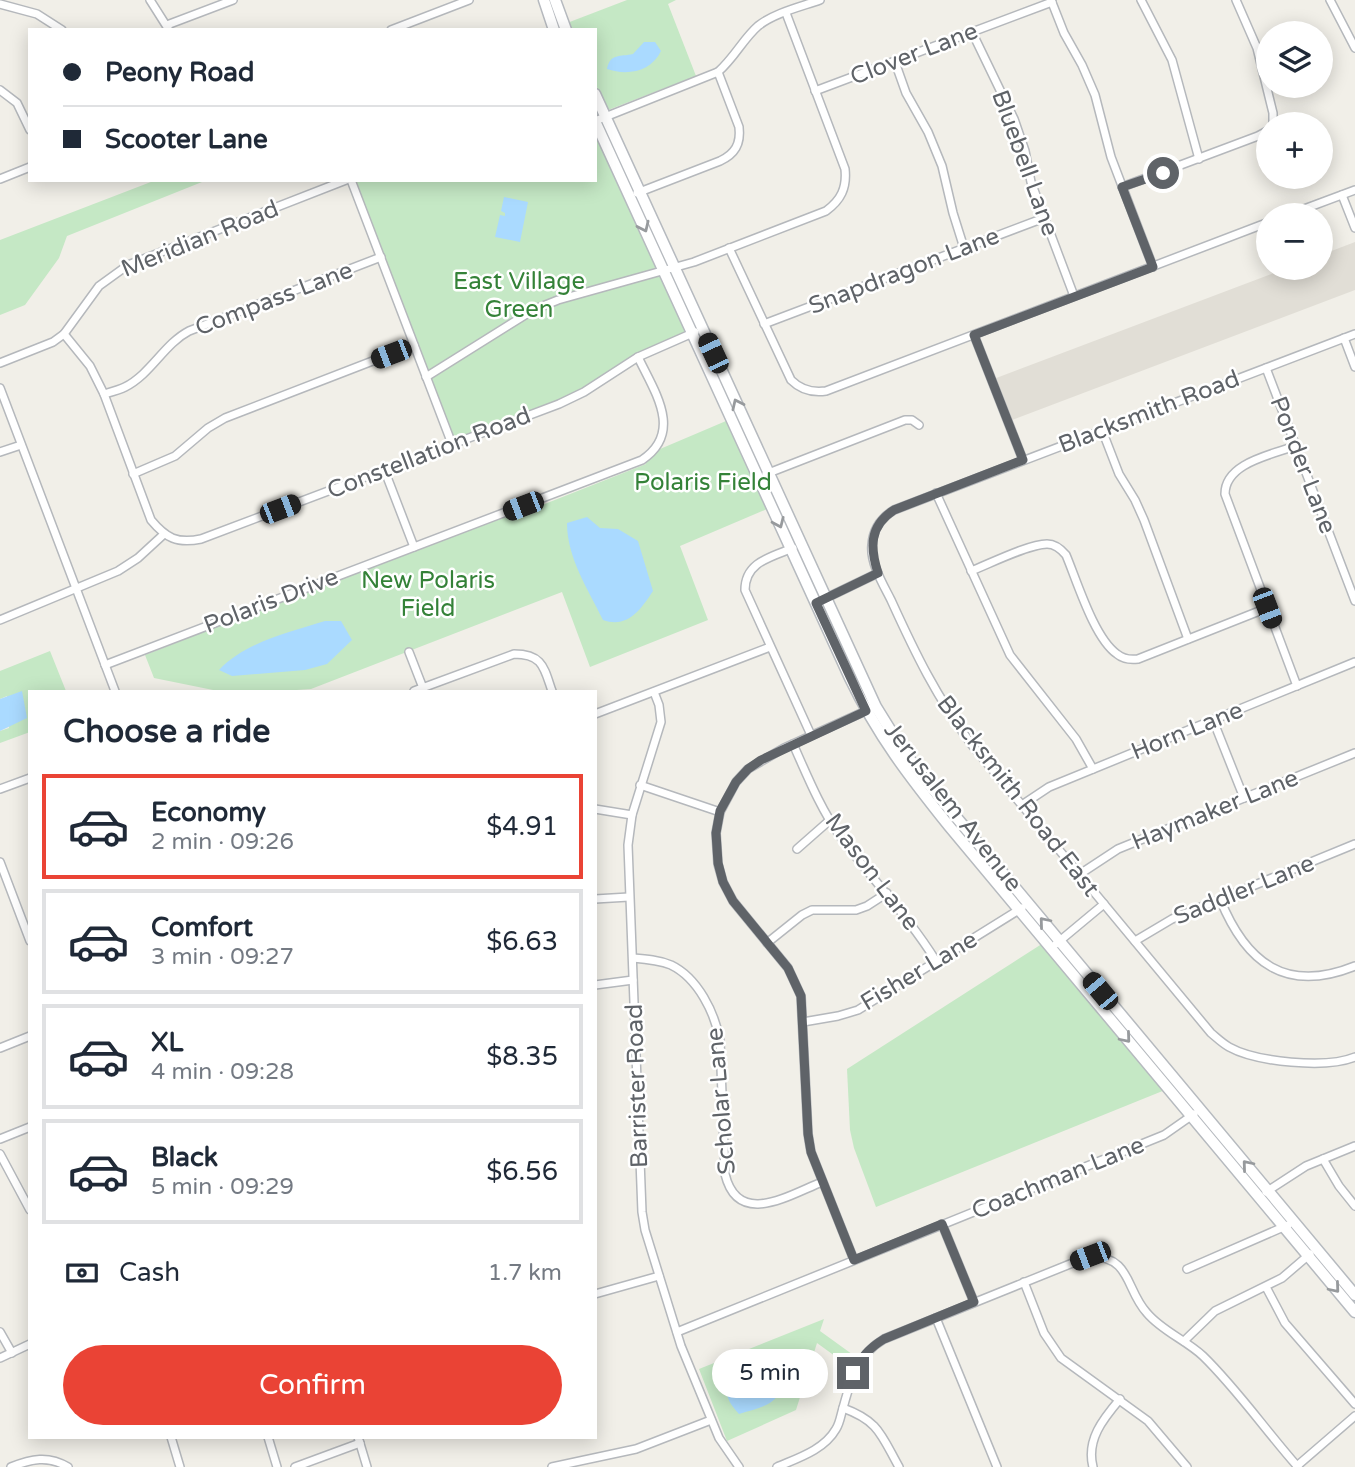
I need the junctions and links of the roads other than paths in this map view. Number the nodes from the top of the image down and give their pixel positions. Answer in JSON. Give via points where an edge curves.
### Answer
{"nodes":[{"id":1,"x":150,"y":0,"type":"edge"},
{"id":2,"x":233,"y":0,"type":"edge"},
{"id":3,"x":469,"y":0,"type":"edge"},
{"id":4,"x":544,"y":0,"type":"edge"},
{"id":5,"x":555,"y":0,"type":"edge"},
{"id":6,"x":820,"y":0,"type":"edge"},
{"id":7,"x":1141,"y":0,"type":"edge"},
{"id":8,"x":1236,"y":0,"type":"edge"},
{"id":9,"x":1330,"y":0,"type":"edge"},
{"id":10,"x":1051,"y":1,"type":"edge"},
{"id":11,"x":455,"y":3,"type":"edge"},
{"id":12,"x":0,"y":4,"type":"edge"},
{"id":13,"x":786,"y":13,"type":"junction"},
{"id":14,"x":168,"y":27,"type":"edge"},
{"id":15,"x":59,"y":28,"type":"edge"},
{"id":16,"x":396,"y":28,"type":"edge"},
{"id":17,"x":553,"y":28,"type":"edge"},
{"id":18,"x":565,"y":28,"type":"edge"},
{"id":19,"x":972,"y":32,"type":"junction"},
{"id":20,"x":1355,"y":48,"type":"edge"},
{"id":21,"x":895,"y":62,"type":"junction"},
{"id":22,"x":718,"y":72,"type":"junction"},
{"id":23,"x":0,"y":90,"type":"edge"},
{"id":24,"x":816,"y":91,"type":"junction"},
{"id":25,"x":1273,"y":112,"type":"edge"},
{"id":26,"x":599,"y":120,"type":"edge"},
{"id":27,"x":28,"y":126,"type":"edge"},
{"id":28,"x":1256,"y":137,"type":"edge"},
{"id":29,"x":1199,"y":159,"type":"junction"},
{"id":30,"x":28,"y":168,"type":"edge"},
{"id":31,"x":0,"y":179,"type":"edge"},
{"id":32,"x":344,"y":182,"type":"edge"},
{"id":33,"x":350,"y":182,"type":"edge"},
{"id":34,"x":1122,"y":187,"type":"junction"},
{"id":35,"x":1355,"y":190,"type":"edge"},
{"id":36,"x":634,"y":194,"type":"junction"},
{"id":37,"x":1342,"y":195,"type":"junction"},
{"id":38,"x":1320,"y":203,"type":"edge"},
{"id":39,"x":1044,"y":218,"type":"junction"},
{"id":40,"x":1256,"y":227,"type":"edge"},
{"id":41,"x":1355,"y":228,"type":"edge"},
{"id":42,"x":729,"y":248,"type":"junction"},
{"id":43,"x":964,"y":248,"type":"junction"},
{"id":44,"x":381,"y":257,"type":"junction"},
{"id":45,"x":1153,"y":267,"type":"junction"},
{"id":46,"x":669,"y":269,"type":"junction"},
{"id":47,"x":1074,"y":296,"type":"junction"},
{"id":48,"x":764,"y":324,"type":"junction"},
{"id":49,"x":697,"y":331,"type":"junction"},
{"id":50,"x":64,"y":334,"type":"junction"},
{"id":51,"x":1355,"y":334,"type":"edge"},
{"id":52,"x":974,"y":335,"type":"junction"},
{"id":53,"x":1344,"y":338,"type":"junction"},
{"id":54,"x":414,"y":345,"type":"junction"},
{"id":55,"x":638,"y":357,"type":"junction"},
{"id":56,"x":0,"y":363,"type":"edge"},
{"id":57,"x":1355,"y":367,"type":"edge"},
{"id":58,"x":1266,"y":368,"type":"junction"},
{"id":59,"x":426,"y":377,"type":"junction"},
{"id":60,"x":0,"y":388,"type":"edge"},
{"id":61,"x":104,"y":394,"type":"junction"},
{"id":62,"x":919,"y":425,"type":"dead end"},
{"id":63,"x":1102,"y":430,"type":"junction"},
{"id":64,"x":21,"y":444,"type":"junction"},
{"id":65,"x":452,"y":444,"type":"junction"},
{"id":66,"x":1295,"y":446,"type":"junction"},
{"id":67,"x":0,"y":452,"type":"edge"},
{"id":68,"x":1023,"y":460,"type":"junction"},
{"id":69,"x":384,"y":469,"type":"junction"},
{"id":70,"x":133,"y":474,"type":"junction"},
{"id":71,"x":763,"y":475,"type":"junction"},
{"id":72,"x":936,"y":493,"type":"junction"},
{"id":73,"x":163,"y":535,"type":"junction"},
{"id":74,"x":414,"y":547,"type":"junction"},
{"id":75,"x":796,"y":547,"type":"junction"},
{"id":76,"x":971,"y":571,"type":"junction"},
{"id":77,"x":878,"y":573,"type":"junction"},
{"id":78,"x":76,"y":589,"type":"junction"},
{"id":79,"x":820,"y":601,"type":"junction"},
{"id":80,"x":1355,"y":601,"type":"edge"},
{"id":81,"x":1267,"y":608,"type":"junction"},
{"id":82,"x":0,"y":620,"type":"edge"},
{"id":83,"x":1188,"y":639,"type":"junction"},
{"id":84,"x":770,"y":647,"type":"junction"},
{"id":85,"x":409,"y":652,"type":"dead end"},
{"id":86,"x":1355,"y":662,"type":"edge"},
{"id":87,"x":105,"y":665,"type":"junction"},
{"id":88,"x":1297,"y":686,"type":"junction"},
{"id":89,"x":423,"y":688,"type":"junction"},
{"id":90,"x":115,"y":690,"type":"edge"},
{"id":91,"x":417,"y":690,"type":"edge"},
{"id":92,"x":552,"y":690,"type":"edge"},
{"id":93,"x":654,"y":692,"type":"junction"},
{"id":94,"x":871,"y":709,"type":"junction"},
{"id":95,"x":597,"y":713,"type":"edge"},
{"id":96,"x":1213,"y":720,"type":"junction"},
{"id":97,"x":811,"y":735,"type":"junction"},
{"id":98,"x":793,"y":744,"type":"junction"},
{"id":99,"x":1355,"y":753,"type":"edge"},
{"id":100,"x":1093,"y":769,"type":"junction"},
{"id":101,"x":28,"y":779,"type":"edge"},
{"id":102,"x":640,"y":785,"type":"junction"},
{"id":103,"x":0,"y":789,"type":"edge"},
{"id":104,"x":1244,"y":798,"type":"junction"},
{"id":105,"x":1022,"y":805,"type":"junction"},
{"id":106,"x":597,"y":809,"type":"edge"},
{"id":107,"x":720,"y":811,"type":"junction"},
{"id":108,"x":632,"y":815,"type":"junction"},
{"id":109,"x":830,"y":820,"type":"junction"},
{"id":110,"x":1355,"y":844,"type":"edge"},
{"id":111,"x":797,"y":849,"type":"dead end"},
{"id":112,"x":0,"y":862,"type":"edge"},
{"id":113,"x":1080,"y":874,"type":"junction"},
{"id":114,"x":887,"y":893,"type":"junction"},
{"id":115,"x":629,"y":897,"type":"junction"},
{"id":116,"x":1220,"y":899,"type":"junction"},
{"id":117,"x":597,"y":900,"type":"edge"},
{"id":118,"x":1104,"y":904,"type":"junction"},
{"id":119,"x":1024,"y":906,"type":"junction"},
{"id":120,"x":28,"y":936,"type":"edge"},
{"id":121,"x":1135,"y":941,"type":"junction"},
{"id":122,"x":767,"y":943,"type":"junction"},
{"id":123,"x":1056,"y":944,"type":"junction"},
{"id":124,"x":633,"y":958,"type":"junction"},
{"id":125,"x":936,"y":961,"type":"junction"},
{"id":126,"x":1355,"y":966,"type":"edge"},
{"id":127,"x":634,"y":980,"type":"junction"},
{"id":128,"x":597,"y":985,"type":"edge"},
{"id":129,"x":803,"y":1022,"type":"junction"},
{"id":130,"x":28,"y":1037,"type":"edge"},
{"id":131,"x":0,"y":1048,"type":"edge"},
{"id":132,"x":1355,"y":1057,"type":"edge"},
{"id":133,"x":1196,"y":1113,"type":"junction"},
{"id":134,"x":28,"y":1128,"type":"edge"},
{"id":135,"x":0,"y":1139,"type":"edge"},
{"id":136,"x":1355,"y":1146,"type":"edge"},
{"id":137,"x":0,"y":1154,"type":"edge"},
{"id":138,"x":1323,"y":1159,"type":"junction"},
{"id":139,"x":822,"y":1182,"type":"junction"},
{"id":140,"x":1264,"y":1194,"type":"junction"},
{"id":141,"x":28,"y":1206,"type":"edge"},
{"id":142,"x":1355,"y":1206,"type":"edge"},
{"id":143,"x":1295,"y":1222,"type":"junction"},
{"id":144,"x":942,"y":1224,"type":"junction"},
{"id":145,"x":1283,"y":1227,"type":"junction"},
{"id":146,"x":1312,"y":1252,"type":"junction"},
{"id":147,"x":854,"y":1260,"type":"junction"},
{"id":148,"x":1187,"y":1269,"type":"dead end"},
{"id":149,"x":659,"y":1276,"type":"junction"},
{"id":150,"x":1024,"y":1282,"type":"junction"},
{"id":151,"x":1266,"y":1287,"type":"junction"},
{"id":152,"x":597,"y":1293,"type":"edge"},
{"id":153,"x":1355,"y":1295,"type":"edge"},
{"id":154,"x":974,"y":1302,"type":"junction"},
{"id":155,"x":1355,"y":1312,"type":"edge"},
{"id":156,"x":936,"y":1318,"type":"junction"},
{"id":157,"x":0,"y":1332,"type":"edge"},
{"id":158,"x":677,"y":1332,"type":"junction"},
{"id":159,"x":1184,"y":1341,"type":"junction"},
{"id":160,"x":28,"y":1345,"type":"edge"},
{"id":161,"x":12,"y":1353,"type":"junction"},
{"id":162,"x":0,"y":1358,"type":"edge"},
{"id":163,"x":1119,"y":1399,"type":"junction"},
{"id":164,"x":1355,"y":1404,"type":"edge"},
{"id":165,"x":843,"y":1408,"type":"junction"},
{"id":166,"x":1355,"y":1416,"type":"edge"},
{"id":167,"x":711,"y":1420,"type":"junction"},
{"id":168,"x":172,"y":1439,"type":"edge"},
{"id":169,"x":269,"y":1439,"type":"edge"},
{"id":170,"x":359,"y":1440,"type":"edge"},
{"id":171,"x":798,"y":1458,"type":"junction"},
{"id":172,"x":1298,"y":1466,"type":"edge"},
{"id":173,"x":10,"y":1467,"type":"edge"},
{"id":174,"x":68,"y":1467,"type":"edge"},
{"id":175,"x":180,"y":1467,"type":"edge"},
{"id":176,"x":277,"y":1467,"type":"edge"},
{"id":177,"x":295,"y":1467,"type":"edge"},
{"id":178,"x":367,"y":1467,"type":"edge"},
{"id":179,"x":552,"y":1467,"type":"edge"},
{"id":180,"x":739,"y":1467,"type":"edge"},
{"id":181,"x":777,"y":1467,"type":"edge"},
{"id":182,"x":803,"y":1467,"type":"edge"},
{"id":183,"x":899,"y":1467,"type":"edge"},
{"id":184,"x":997,"y":1467,"type":"edge"},
{"id":185,"x":1093,"y":1467,"type":"edge"},
{"id":186,"x":1187,"y":1467,"type":"edge"}],
"edges":[{"from":1,"to":14,"type":"street"},
{"from":2,"to":14,"type":"street"},
{"from":3,"to":11,"type":"street"},
{"from":4,"to":17,"type":"main road"},
{"from":5,"to":18,"type":"main road"},
{"from":6,"to":13,"type":"street"},
{"from":7,"to":29,"type":"street","via":[[1172,60]]},
{"from":8,"to":25,"type":"street","via":[[1257,48]]},
{"from":9,"to":20,"type":"street"},
{"from":10,"to":19,"type":"street","name":"Clover Lane"},
{"from":10,"to":34,"type":"street","via":[[1095,95]]},
{"from":11,"to":16,"type":"street"},
{"from":12,"to":15,"type":"street","via":[[37,14]]},
{"from":13,"to":22,"type":"street","via":[[759,25]]},
{"from":13,"to":24,"type":"street"},
{"from":19,"to":21,"type":"street","name":"Clover Lane"},
{"from":19,"to":39,"type":"street","name":"Bluebell Lane","via":[[1014,119]]},
{"from":21,"to":24,"type":"street","name":"Clover Lane"},
{"from":21,"to":43,"type":"street","via":[[942,166]]},
{"from":22,"to":26,"type":"street"},
{"from":22,"to":36,"type":"street","via":[[739,127],[737,149],[720,162]]},
{"from":23,"to":27,"type":"street","via":[[17,103]]},
{"from":24,"to":42,"type":"street","via":[[845,169],[844,192],[826,211]]},
{"from":26,"to":36,"type":"main road","name":"Jerusalem Avenue"},
{"from":28,"to":29,"type":"street"},
{"from":29,"to":34,"type":"street"},
{"from":30,"to":31,"type":"street"},
{"from":32,"to":50,"type":"street","name":"Meridian Road","via":[[128,265],[99,286]]},
{"from":33,"to":44,"type":"street"},
{"from":34,"to":45,"type":"street"},
{"from":35,"to":37,"type":"street"},
{"from":36,"to":46,"type":"main road","name":"Jerusalem Avenue"},
{"from":37,"to":38,"type":"street"},
{"from":37,"to":41,"type":"street"},
{"from":39,"to":43,"type":"street","name":"Snapdragon Lane"},
{"from":39,"to":47,"type":"street","name":"Bluebell Lane"},
{"from":40,"to":45,"type":"street"},
{"from":42,"to":46,"type":"street"},
{"from":42,"to":48,"type":"street"},
{"from":43,"to":48,"type":"street","name":"Snapdragon Lane"},
{"from":44,"to":54,"type":"street"},
{"from":44,"to":61,"type":"street","name":"Compass Lane","via":[[189,331],[140,377]]},
{"from":45,"to":47,"type":"street"},
{"from":46,"to":49,"type":"main road","name":"Jerusalem Avenue"},
{"from":46,"to":59,"type":"street","via":[[533,310]]},
{"from":47,"to":52,"type":"street"},
{"from":48,"to":52,"type":"street","via":[[791,380],[804,390],[817,392]]},
{"from":49,"to":55,"type":"street","name":"Constellation Road"},
{"from":49,"to":71,"type":"main road","name":"Jerusalem Avenue"},
{"from":50,"to":56,"type":"street","name":"Meridian Road"},
{"from":50,"to":61,"type":"street","via":[[90,366]]},
{"from":51,"to":53,"type":"street","name":"Blacksmith Road"},
{"from":52,"to":68,"type":"street"},
{"from":53,"to":57,"type":"street"},
{"from":53,"to":58,"type":"street","name":"Blacksmith Road"},
{"from":54,"to":59,"type":"street"},
{"from":54,"to":70,"type":"street","via":[[225,418],[175,456]]},
{"from":55,"to":65,"type":"street","name":"Constellation Road","via":[[559,404]]},
{"from":55,"to":74,"type":"street","name":"Polaris Drive","via":[[664,420],[660,442],[649,455]]},
{"from":58,"to":63,"type":"street","name":"Blacksmith Road"},
{"from":58,"to":66,"type":"street","name":"Ponder Lane"},
{"from":59,"to":65,"type":"street"},
{"from":60,"to":64,"type":"street"},
{"from":61,"to":70,"type":"street"},
{"from":62,"to":71,"type":"street","via":[[905,420]]},
{"from":63,"to":68,"type":"street","name":"Blacksmith Road"},
{"from":63,"to":83,"type":"street","via":[[1144,520]]},
{"from":64,"to":67,"type":"street"},
{"from":64,"to":78,"type":"street"},
{"from":65,"to":69,"type":"street","name":"Constellation Road"},
{"from":66,"to":80,"type":"street","name":"Ponder Lane"},
{"from":66,"to":81,"type":"street","via":[[1238,468],[1225,488],[1226,502]]},
{"from":68,"to":72,"type":"street","name":"Blacksmith Road"},
{"from":69,"to":73,"type":"street","name":"Constellation Road","via":[[201,539],[182,541]]},
{"from":69,"to":74,"type":"street"},
{"from":70,"to":73,"type":"street","via":[[151,520]]},
{"from":71,"to":75,"type":"main road","name":"Jerusalem Avenue"},
{"from":72,"to":76,"type":"street"},
{"from":72,"to":77,"type":"street","name":"Blacksmith Road","via":[[894,510],[881,521],[872,547]]},
{"from":73,"to":78,"type":"street","via":[[127,566]]},
{"from":74,"to":87,"type":"street","name":"Polaris Drive"},
{"from":75,"to":79,"type":"main road","name":"Jerusalem Avenue"},
{"from":75,"to":84,"type":"street","via":[[751,568],[745,583]]},
{"from":76,"to":83,"type":"street","via":[[1034,546],[1054,546],[1066,555],[1093,621],[1117,655],[1138,659]]},
{"from":76,"to":100,"type":"street","via":[[1010,654],[1076,739]]},
{"from":77,"to":79,"type":"street"},
{"from":77,"to":105,"type":"street","name":"Blacksmith Road East","via":[[934,691]]},
{"from":78,"to":82,"type":"street"},
{"from":78,"to":87,"type":"street"},
{"from":79,"to":94,"type":"main road","name":"Jerusalem Avenue"},
{"from":81,"to":83,"type":"street"},
{"from":81,"to":88,"type":"street"},
{"from":84,"to":93,"type":"street"},
{"from":84,"to":97,"type":"street"},
{"from":85,"to":89,"type":"street"},
{"from":86,"to":88,"type":"street","name":"Horn Lane"},
{"from":87,"to":90,"type":"street"},
{"from":88,"to":96,"type":"street","name":"Horn Lane"},
{"from":89,"to":91,"type":"street"},
{"from":89,"to":92,"type":"street","via":[[514,654],[526,654],[543,666]]},
{"from":93,"to":95,"type":"street"},
{"from":93,"to":102,"type":"street","name":"Barrister Road","via":[[662,722]]},
{"from":94,"to":97,"type":"street"},
{"from":94,"to":119,"type":"main road","name":"Jerusalem Avenue","via":[[958,828]]},
{"from":96,"to":100,"type":"street","name":"Horn Lane"},
{"from":96,"to":104,"type":"street"},
{"from":97,"to":98,"type":"street"},
{"from":98,"to":107,"type":"street","via":[[748,769]]},
{"from":98,"to":109,"type":"street","name":"Mason Lane"},
{"from":99,"to":104,"type":"street","name":"Haymaker Lane"},
{"from":100,"to":105,"type":"street","name":"Horn Lane","via":[[1049,787]]},
{"from":101,"to":103,"type":"street"},
{"from":102,"to":107,"type":"street"},
{"from":102,"to":108,"type":"street","name":"Barrister Road"},
{"from":104,"to":113,"type":"street","name":"Haymaker Lane","via":[[1114,851]]},
{"from":105,"to":113,"type":"street","name":"Blacksmith Road East"},
{"from":106,"to":108,"type":"street"},
{"from":107,"to":122,"type":"street","via":[[716,847],[723,882]]},
{"from":108,"to":115,"type":"street","name":"Barrister Road"},
{"from":109,"to":111,"type":"street"},
{"from":109,"to":114,"type":"street","name":"Mason Lane"},
{"from":110,"to":116,"type":"street","name":"Saddler Lane"},
{"from":112,"to":120,"type":"street"},
{"from":113,"to":118,"type":"street","name":"Blacksmith Road East"},
{"from":114,"to":122,"type":"street","via":[[856,910],[812,910]]},
{"from":114,"to":125,"type":"street","name":"Mason Lane"},
{"from":115,"to":117,"type":"street"},
{"from":115,"to":124,"type":"street","name":"Barrister Road"},
{"from":116,"to":121,"type":"street","name":"Saddler Lane"},
{"from":116,"to":126,"type":"street","via":[[1232,925],[1273,968],[1289,975],[1317,977]]},
{"from":118,"to":121,"type":"street"},
{"from":118,"to":123,"type":"street"},
{"from":119,"to":123,"type":"main road","name":"Jerusalem Avenue"},
{"from":119,"to":125,"type":"street","name":"Fisher Lane"},
{"from":121,"to":132,"type":"street","via":[[1211,1033],[1230,1048],[1316,1064]]},
{"from":122,"to":129,"type":"street","via":[[795,978]]},
{"from":123,"to":133,"type":"main road","name":"Jerusalem Avenue"},
{"from":124,"to":127,"type":"street","name":"Barrister Road"},
{"from":124,"to":139,"type":"street","name":"Scholar Lane","via":[[675,968],[692,983],[716,1021],[725,1174],[732,1192],[743,1201],[761,1205]]},
{"from":125,"to":129,"type":"street","name":"Fisher Lane","via":[[858,1010]]},
{"from":127,"to":128,"type":"street"},
{"from":127,"to":149,"type":"street","name":"Barrister Road","via":[[642,1212]]},
{"from":129,"to":139,"type":"street","via":[[808,1134]]},
{"from":130,"to":131,"type":"street"},
{"from":133,"to":140,"type":"main road","name":"Jerusalem Avenue"},
{"from":133,"to":144,"type":"street","name":"Coachman Lane","via":[[1164,1135]]},
{"from":134,"to":135,"type":"street"},
{"from":136,"to":138,"type":"street"},
{"from":137,"to":141,"type":"street"},
{"from":138,"to":140,"type":"street"},
{"from":138,"to":142,"type":"street"},
{"from":139,"to":147,"type":"street"},
{"from":140,"to":143,"type":"main road","name":"Jerusalem Avenue"},
{"from":140,"to":145,"type":"main road","name":"Jerusalem Avenue"},
{"from":143,"to":145,"type":"street"},
{"from":143,"to":146,"type":"main road","name":"Jerusalem Avenue"},
{"from":144,"to":147,"type":"street","name":"Coachman Lane"},
{"from":144,"to":154,"type":"street"},
{"from":145,"to":146,"type":"main road","name":"Jerusalem Avenue"},
{"from":145,"to":148,"type":"street"},
{"from":146,"to":151,"type":"street"},
{"from":146,"to":153,"type":"main road","name":"Jerusalem Avenue"},
{"from":146,"to":155,"type":"main road","name":"Jerusalem Avenue","one_way":true},
{"from":147,"to":158,"type":"street","name":"Coachman Lane"},
{"from":149,"to":152,"type":"street"},
{"from":149,"to":158,"type":"street","name":"Barrister Road"},
{"from":150,"to":154,"type":"street"},
{"from":150,"to":159,"type":"street","via":[[1090,1256],[1110,1259],[1125,1272],[1146,1313]]},
{"from":150,"to":163,"type":"street","via":[[1052,1347]]},
{"from":151,"to":159,"type":"street","via":[[1215,1311]]},
{"from":151,"to":164,"type":"street","via":[[1285,1323]]},
{"from":154,"to":156,"type":"street"},
{"from":156,"to":165,"type":"street","via":[[871,1346],[853,1373]]},
{"from":156,"to":184,"type":"street"},
{"from":157,"to":161,"type":"street"},
{"from":158,"to":167,"type":"street","name":"Barrister Road"},
{"from":159,"to":172,"type":"street","via":[[1205,1358]]},
{"from":160,"to":161,"type":"street"},
{"from":161,"to":162,"type":"street"},
{"from":163,"to":185,"type":"street","via":[[1091,1444]]},
{"from":163,"to":186,"type":"street","via":[[1148,1422]]},
{"from":165,"to":171,"type":"street","via":[[837,1428],[825,1442]]},
{"from":165,"to":183,"type":"street","via":[[875,1425]]},
{"from":166,"to":172,"type":"street"},
{"from":167,"to":179,"type":"street","via":[[636,1449]]},
{"from":167,"to":180,"type":"street","name":"Barrister Road"},
{"from":168,"to":175,"type":"street"},
{"from":169,"to":176,"type":"street"},
{"from":170,"to":177,"type":"street"},
{"from":170,"to":178,"type":"street"},
{"from":171,"to":181,"type":"street"},
{"from":171,"to":182,"type":"street"},
{"from":173,"to":174,"type":"street","via":[[38,1459]]}]}
